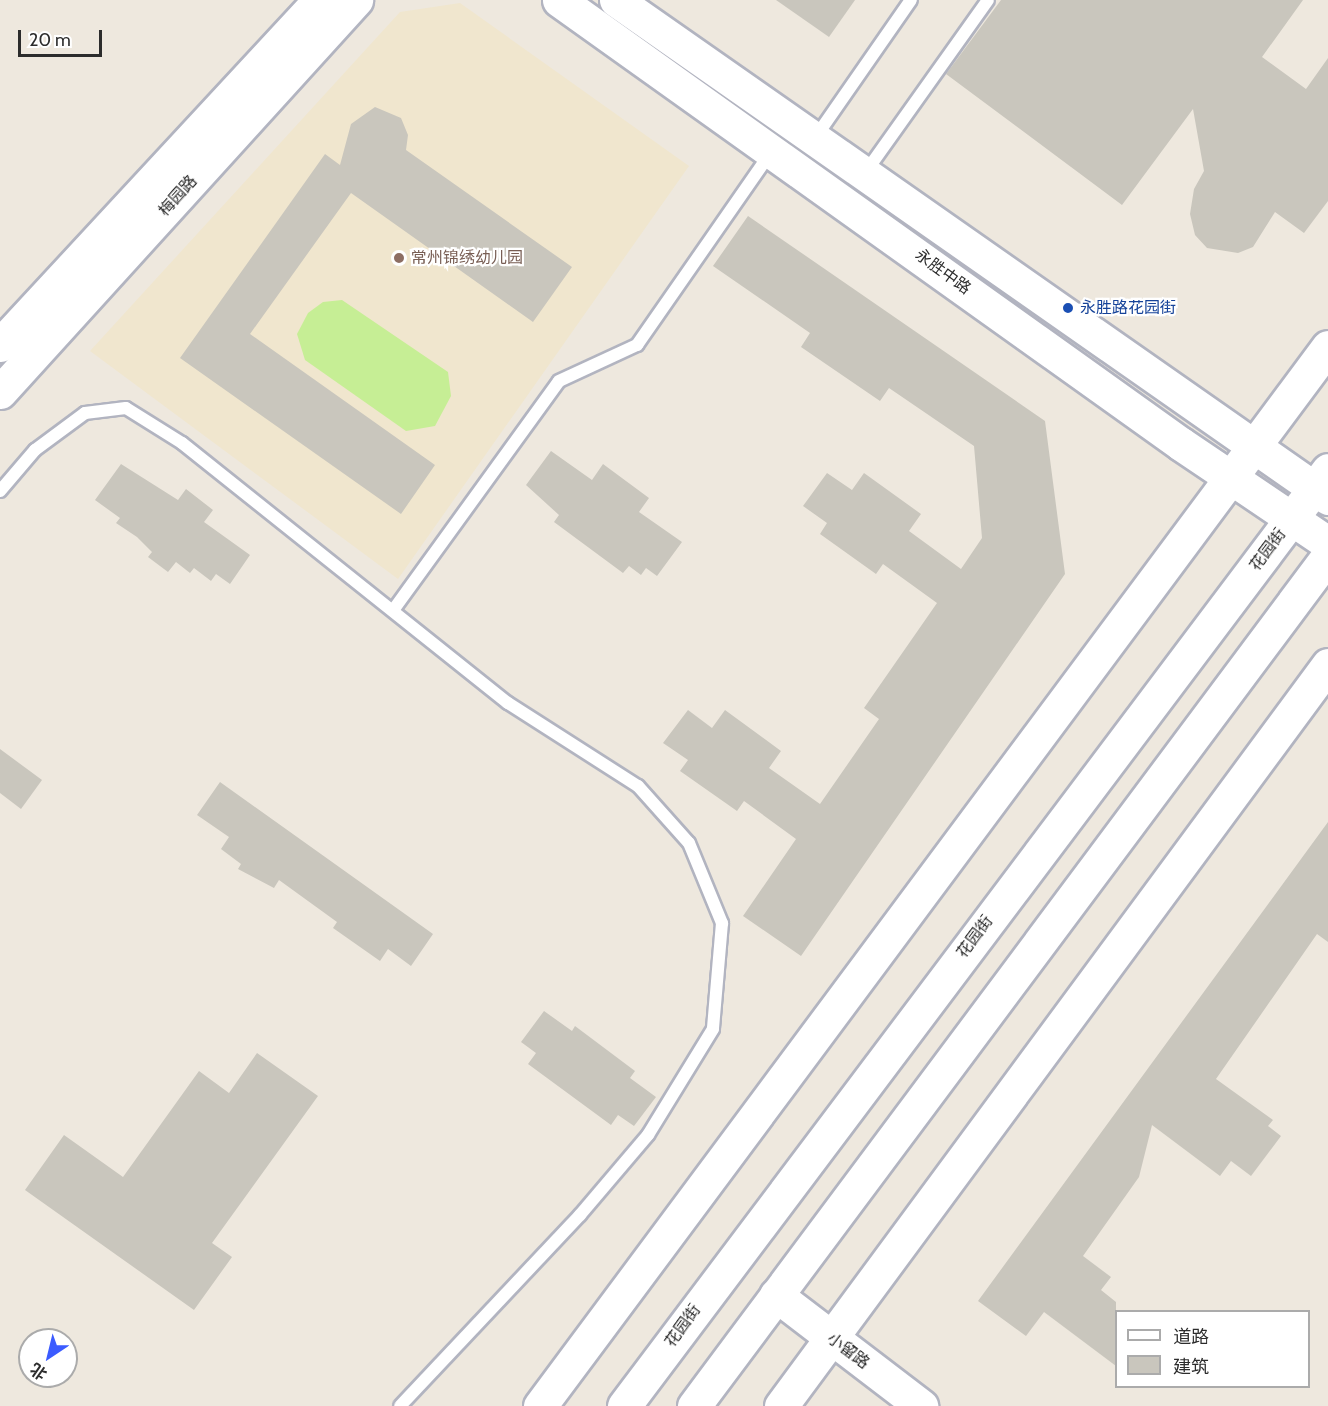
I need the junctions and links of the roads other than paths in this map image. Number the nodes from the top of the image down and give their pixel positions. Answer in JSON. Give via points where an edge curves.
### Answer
{"nodes":[{"id":1,"x":320,"y":0,"type":"edge"},
{"id":2,"x":356,"y":0,"type":"edge"},
{"id":3,"x":560,"y":0,"type":"edge"},
{"id":4,"x":616,"y":0,"type":"edge"},
{"id":5,"x":911,"y":0,"type":"edge"},
{"id":6,"x":988,"y":0,"type":"edge"},
{"id":7,"x":814,"y":139,"type":"junction"},
{"id":8,"x":773,"y":149,"type":"junction"},
{"id":9,"x":864,"y":174,"type":"junction"},
{"id":10,"x":0,"y":345,"type":"edge"},
{"id":11,"x":1328,"y":347,"type":"edge"},
{"id":12,"x":0,"y":392,"type":"edge"},
{"id":13,"x":1252,"y":448,"type":"junction"},
{"id":14,"x":1230,"y":478,"type":"junction"},
{"id":15,"x":1323,"y":486,"type":"edge"},
{"id":16,"x":0,"y":491,"type":"edge"},
{"id":17,"x":1290,"y":520,"type":"junction"},
{"id":18,"x":1328,"y":543,"type":"edge"},
{"id":19,"x":1328,"y":556,"type":"edge"},
{"id":20,"x":394,"y":609,"type":"junction"},
{"id":21,"x":1328,"y":665,"type":"edge"},
{"id":22,"x":776,"y":1295,"type":"junction"},
{"id":23,"x":831,"y":1338,"type":"junction"},
{"id":24,"x":400,"y":1406,"type":"edge"},
{"id":25,"x":540,"y":1406,"type":"edge"},
{"id":26,"x":624,"y":1406,"type":"edge"},
{"id":27,"x":694,"y":1406,"type":"edge"},
{"id":28,"x":781,"y":1406,"type":"edge"},
{"id":29,"x":921,"y":1406,"type":"edge"}],
"edges":[{"from":1,"to":10,"type":"street","name":"梅园路"},
{"from":2,"to":12,"type":"street","name":"梅园路"},
{"from":3,"to":8,"type":"street","name":"永胜中路"},
{"from":4,"to":7,"type":"street","name":"永胜中路"},
{"from":5,"to":7,"type":"lane"},
{"from":6,"to":9,"type":"lane"},
{"from":7,"to":9,"type":"street","name":"永胜中路"},
{"from":8,"to":14,"type":"street","name":"永胜中路"},
{"from":8,"to":20,"type":"lane","via":[[636,345],[559,381]]},
{"from":9,"to":13,"type":"street","name":"永胜中路"},
{"from":11,"to":13,"type":"street"},
{"from":13,"to":14,"type":"street"},
{"from":13,"to":15,"type":"street","name":"永胜中路"},
{"from":14,"to":17,"type":"street","name":"永胜中路"},
{"from":14,"to":25,"type":"street"},
{"from":15,"to":17,"type":"street","name":"花园街"},
{"from":16,"to":20,"type":"lane","via":[[35,450],[85,412],[126,408],[182,443]]},
{"from":17,"to":18,"type":"street","name":"永胜中路"},
{"from":17,"to":26,"type":"street","name":"花园街"},
{"from":19,"to":22,"type":"street"},
{"from":20,"to":24,"type":"lane","via":[[508,703],[638,786],[689,843],[722,923],[713,1029],[648,1135],[580,1215]]},
{"from":21,"to":23,"type":"street"},
{"from":22,"to":23,"type":"street","name":"小留路"},
{"from":22,"to":27,"type":"street"},
{"from":23,"to":28,"type":"street"},
{"from":23,"to":29,"type":"street","name":"小留路"}]}
